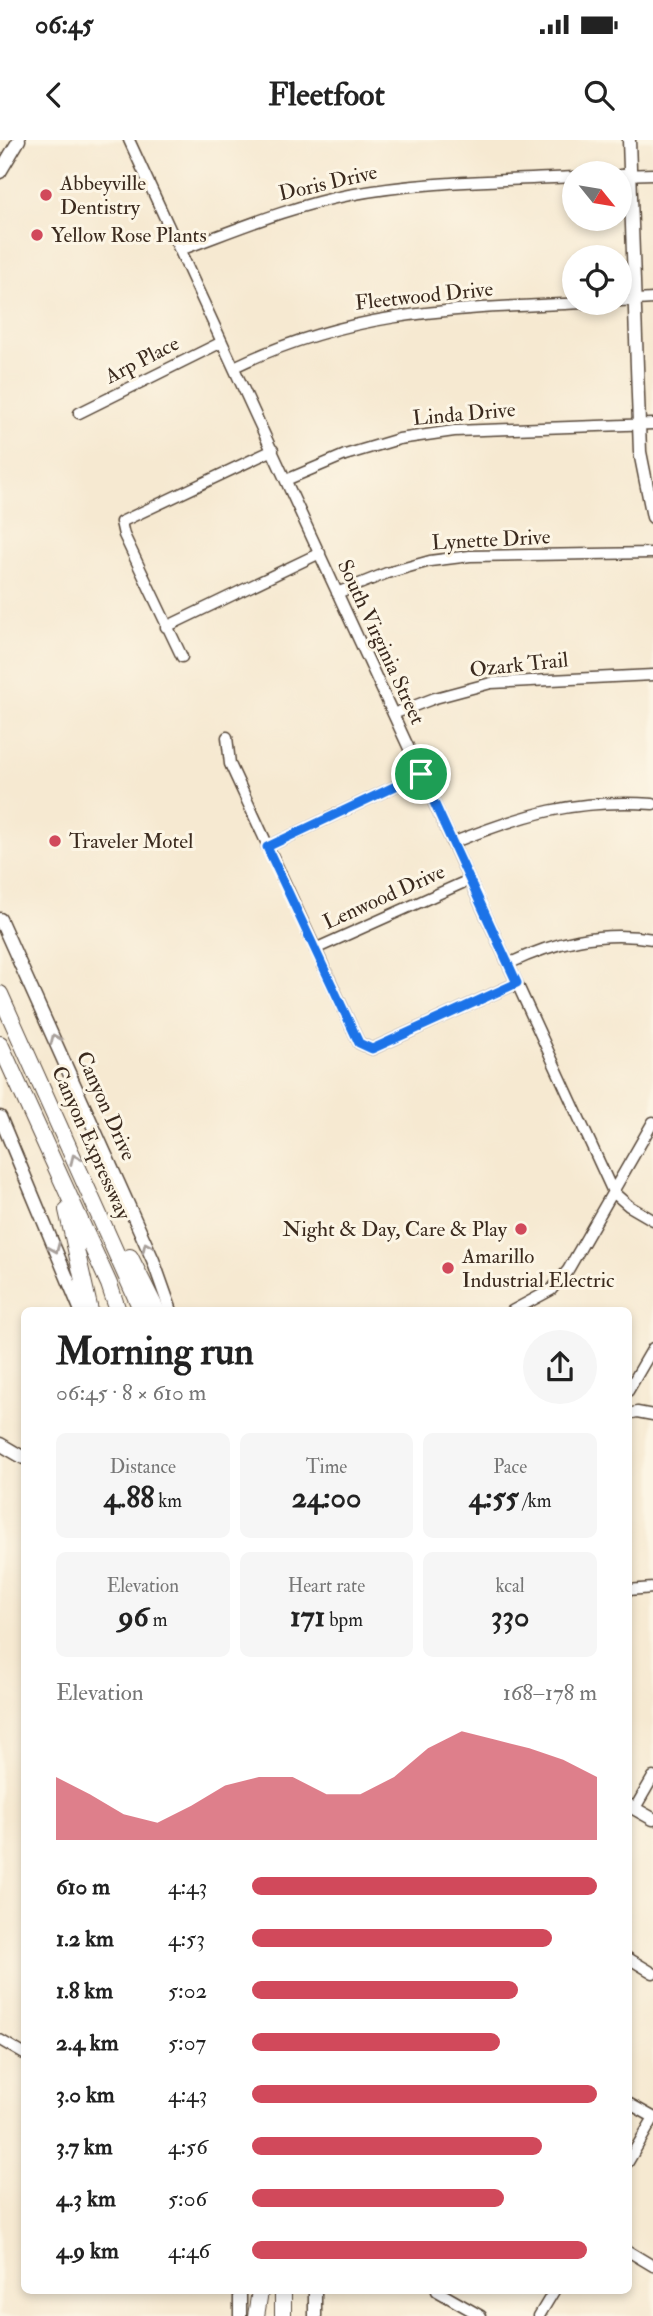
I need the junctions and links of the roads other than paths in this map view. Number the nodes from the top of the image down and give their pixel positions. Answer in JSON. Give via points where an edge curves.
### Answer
{"nodes":[{"id":1,"x":19,"y":140,"type":"edge"},
{"id":2,"x":129,"y":140,"type":"edge"},
{"id":3,"x":629,"y":140,"type":"edge"},
{"id":4,"x":627,"y":161,"type":"edge"},
{"id":5,"x":0,"y":172,"type":"edge"},
{"id":6,"x":632,"y":174,"type":"edge"},
{"id":7,"x":653,"y":174,"type":"edge"},
{"id":8,"x":562,"y":178,"type":"edge"},
{"id":9,"x":630,"y":231,"type":"edge"},
{"id":10,"x":180,"y":250,"type":"junction"},
{"id":11,"x":653,"y":299,"type":"edge"},
{"id":12,"x":632,"y":300,"type":"edge"},
{"id":13,"x":635,"y":300,"type":"junction"},
{"id":14,"x":562,"y":304,"type":"edge"},
{"id":15,"x":222,"y":342,"type":"junction"},
{"id":16,"x":234,"y":367,"type":"junction"},
{"id":17,"x":79,"y":413,"type":"dead end"},
{"id":18,"x":639,"y":424,"type":"junction"},
{"id":19,"x":653,"y":424,"type":"edge"},
{"id":20,"x":273,"y":450,"type":"junction"},
{"id":21,"x":286,"y":480,"type":"junction"},
{"id":22,"x":653,"y":517,"type":"edge"},
{"id":23,"x":320,"y":553,"type":"junction"},
{"id":24,"x":653,"y":553,"type":"edge"},
{"id":25,"x":337,"y":593,"type":"junction"},
{"id":26,"x":166,"y":627,"type":"junction"},
{"id":27,"x":182,"y":657,"type":"dead end"},
{"id":28,"x":653,"y":675,"type":"edge"},
{"id":29,"x":393,"y":714,"type":"junction"},
{"id":30,"x":226,"y":737,"type":"dead end"},
{"id":31,"x":421,"y":774,"type":"junction"},
{"id":32,"x":653,"y":804,"type":"edge"},
{"id":33,"x":452,"y":843,"type":"junction"},
{"id":34,"x":267,"y":847,"type":"junction"},
{"id":35,"x":469,"y":880,"type":"junction"},
{"id":36,"x":0,"y":919,"type":"edge"},
{"id":37,"x":653,"y":939,"type":"edge"},
{"id":38,"x":315,"y":949,"type":"junction"},
{"id":39,"x":508,"y":964,"type":"junction"},
{"id":40,"x":517,"y":983,"type":"junction"},
{"id":41,"x":0,"y":994,"type":"edge"},
{"id":42,"x":0,"y":1044,"type":"edge"},
{"id":43,"x":0,"y":1117,"type":"edge"},
{"id":44,"x":653,"y":1122,"type":"edge"},
{"id":45,"x":58,"y":1173,"type":"junction"},
{"id":46,"x":86,"y":1183,"type":"junction"},
{"id":47,"x":613,"y":1192,"type":"junction"},
{"id":48,"x":653,"y":1220,"type":"edge"},
{"id":49,"x":79,"y":1307,"type":"edge"},
{"id":50,"x":89,"y":1307,"type":"edge"},
{"id":51,"x":116,"y":1307,"type":"edge"},
{"id":52,"x":140,"y":1307,"type":"edge"},
{"id":53,"x":155,"y":1307,"type":"edge"},
{"id":54,"x":171,"y":1307,"type":"edge"},
{"id":55,"x":519,"y":1307,"type":"edge"},
{"id":56,"x":653,"y":1348,"type":"edge"},
{"id":57,"x":632,"y":1384,"type":"edge"},
{"id":58,"x":632,"y":1413,"type":"edge"},
{"id":59,"x":653,"y":1415,"type":"edge"},
{"id":60,"x":0,"y":1444,"type":"edge"},
{"id":61,"x":21,"y":1456,"type":"edge"},
{"id":62,"x":653,"y":1588,"type":"edge"},
{"id":63,"x":632,"y":1590,"type":"edge"},
{"id":64,"x":653,"y":1777,"type":"edge"},
{"id":65,"x":632,"y":1807,"type":"edge"},
{"id":66,"x":653,"y":1819,"type":"edge"},
{"id":67,"x":632,"y":1960,"type":"edge"},
{"id":68,"x":653,"y":1973,"type":"edge"},
{"id":69,"x":0,"y":2040,"type":"edge"},
{"id":70,"x":21,"y":2052,"type":"edge"},
{"id":71,"x":632,"y":2105,"type":"edge"},
{"id":72,"x":653,"y":2118,"type":"edge"},
{"id":73,"x":632,"y":2155,"type":"edge"},
{"id":74,"x":632,"y":2253,"type":"edge"},
{"id":75,"x":653,"y":2266,"type":"edge"},
{"id":76,"x":240,"y":2294,"type":"edge"},
{"id":77,"x":261,"y":2294,"type":"edge"},
{"id":78,"x":262,"y":2294,"type":"edge"},
{"id":79,"x":283,"y":2294,"type":"edge"},
{"id":80,"x":315,"y":2294,"type":"edge"},
{"id":81,"x":442,"y":2294,"type":"edge"},
{"id":82,"x":552,"y":2294,"type":"edge"},
{"id":83,"x":240,"y":2316,"type":"edge"},
{"id":84,"x":256,"y":2316,"type":"edge"},
{"id":85,"x":263,"y":2316,"type":"edge"},
{"id":86,"x":283,"y":2316,"type":"edge"},
{"id":87,"x":315,"y":2316,"type":"edge"},
{"id":88,"x":481,"y":2316,"type":"edge"},
{"id":89,"x":540,"y":2316,"type":"edge"}],
"edges":[{"from":1,"to":5,"type":"main road"},
{"from":2,"to":10,"type":"street","name":"South Virginia Street"},
{"from":3,"to":4,"type":"main road"},
{"from":6,"to":7,"type":"street"},
{"from":8,"to":10,"type":"street","name":"Doris Drive","via":[[415,185],[346,195],[274,215]]},
{"from":9,"to":13,"type":"main road"},
{"from":10,"to":15,"type":"street","name":"South Virginia Street"},
{"from":11,"to":13,"type":"street"},
{"from":12,"to":13,"type":"street"},
{"from":13,"to":18,"type":"main road"},
{"from":14,"to":16,"type":"street","name":"Fleetwood Drive","via":[[429,310],[348,324],[276,347]]},
{"from":15,"to":16,"type":"street","name":"South Virginia Street"},
{"from":15,"to":17,"type":"street","name":"Arp Place"},
{"from":16,"to":20,"type":"street","name":"South Virginia Street"},
{"from":18,"to":19,"type":"street","name":"Linda Drive"},
{"from":18,"to":21,"type":"street","name":"Linda Drive","via":[[399,439]]},
{"from":18,"to":22,"type":"main road","via":[[643,478]]},
{"from":20,"to":21,"type":"street","name":"South Virginia Street"},
{"from":20,"to":26,"type":"street","via":[[121,522]]},
{"from":21,"to":23,"type":"street","name":"South Virginia Street"},
{"from":23,"to":25,"type":"street","name":"South Virginia Street"},
{"from":23,"to":26,"type":"street"},
{"from":24,"to":25,"type":"street","name":"Lynette Drive","via":[[470,556],[430,561]]},
{"from":25,"to":29,"type":"street","name":"South Virginia Street"},
{"from":26,"to":27,"type":"street"},
{"from":28,"to":29,"type":"street","name":"Ozark Trail","via":[[491,683]]},
{"from":29,"to":31,"type":"street","name":"South Virginia Street"},
{"from":30,"to":34,"type":"street","via":[[230,764]]},
{"from":31,"to":33,"type":"street","name":"South Virginia Street"},
{"from":31,"to":34,"type":"street"},
{"from":32,"to":33,"type":"street","name":"Lenwood Drive","via":[[611,802],[555,808]]},
{"from":33,"to":35,"type":"street","name":"South Virginia Street"},
{"from":34,"to":38,"type":"street"},
{"from":35,"to":38,"type":"street","name":"Lenwood Drive"},
{"from":35,"to":39,"type":"street","name":"South Virginia Street"},
{"from":54,"to":36,"type":"main road","name":"Canyon Drive","one_way":true},
{"from":37,"to":39,"type":"street","via":[[621,935],[565,942]]},
{"from":38,"to":40,"type":"street","via":[[364,1048],[372,1049]]},
{"from":39,"to":40,"type":"street","name":"South Virginia Street"},
{"from":40,"to":47,"type":"street","name":"South Virginia Street"},
{"from":46,"to":41,"type":"highway","name":"Canyon Expressway","one_way":true},
{"from":42,"to":45,"type":"highway","name":"Canyon Expressway"},
{"from":43,"to":49,"type":"main road","one_way":true},
{"from":44,"to":47,"type":"street"},
{"from":45,"to":50,"type":"highway"},
{"from":45,"to":51,"type":"highway","name":"Canyon Expressway"},
{"from":46,"to":52,"type":"highway","name":"Canyon Expressway"},
{"from":46,"to":53,"type":"highway","via":[[102,1203]]},
{"from":47,"to":48,"type":"street","name":"South Virginia Street"},
{"from":47,"to":55,"type":"street","via":[[568,1270],[551,1290]]},
{"from":56,"to":57,"type":"street"},
{"from":58,"to":59,"type":"street"},
{"from":60,"to":61,"type":"main road"},
{"from":62,"to":63,"type":"street"},
{"from":64,"to":65,"type":"street"},
{"from":65,"to":66,"type":"main road"},
{"from":67,"to":68,"type":"street"},
{"from":69,"to":70,"type":"street"},
{"from":71,"to":72,"type":"street"},
{"from":72,"to":73,"type":"street"},
{"from":74,"to":75,"type":"street"},
{"from":76,"to":83,"type":"main road"},
{"from":77,"to":84,"type":"highway"},
{"from":78,"to":85,"type":"highway"},
{"from":79,"to":86,"type":"highway"},
{"from":80,"to":87,"type":"main road"},
{"from":81,"to":88,"type":"street"},
{"from":82,"to":89,"type":"street"}]}
